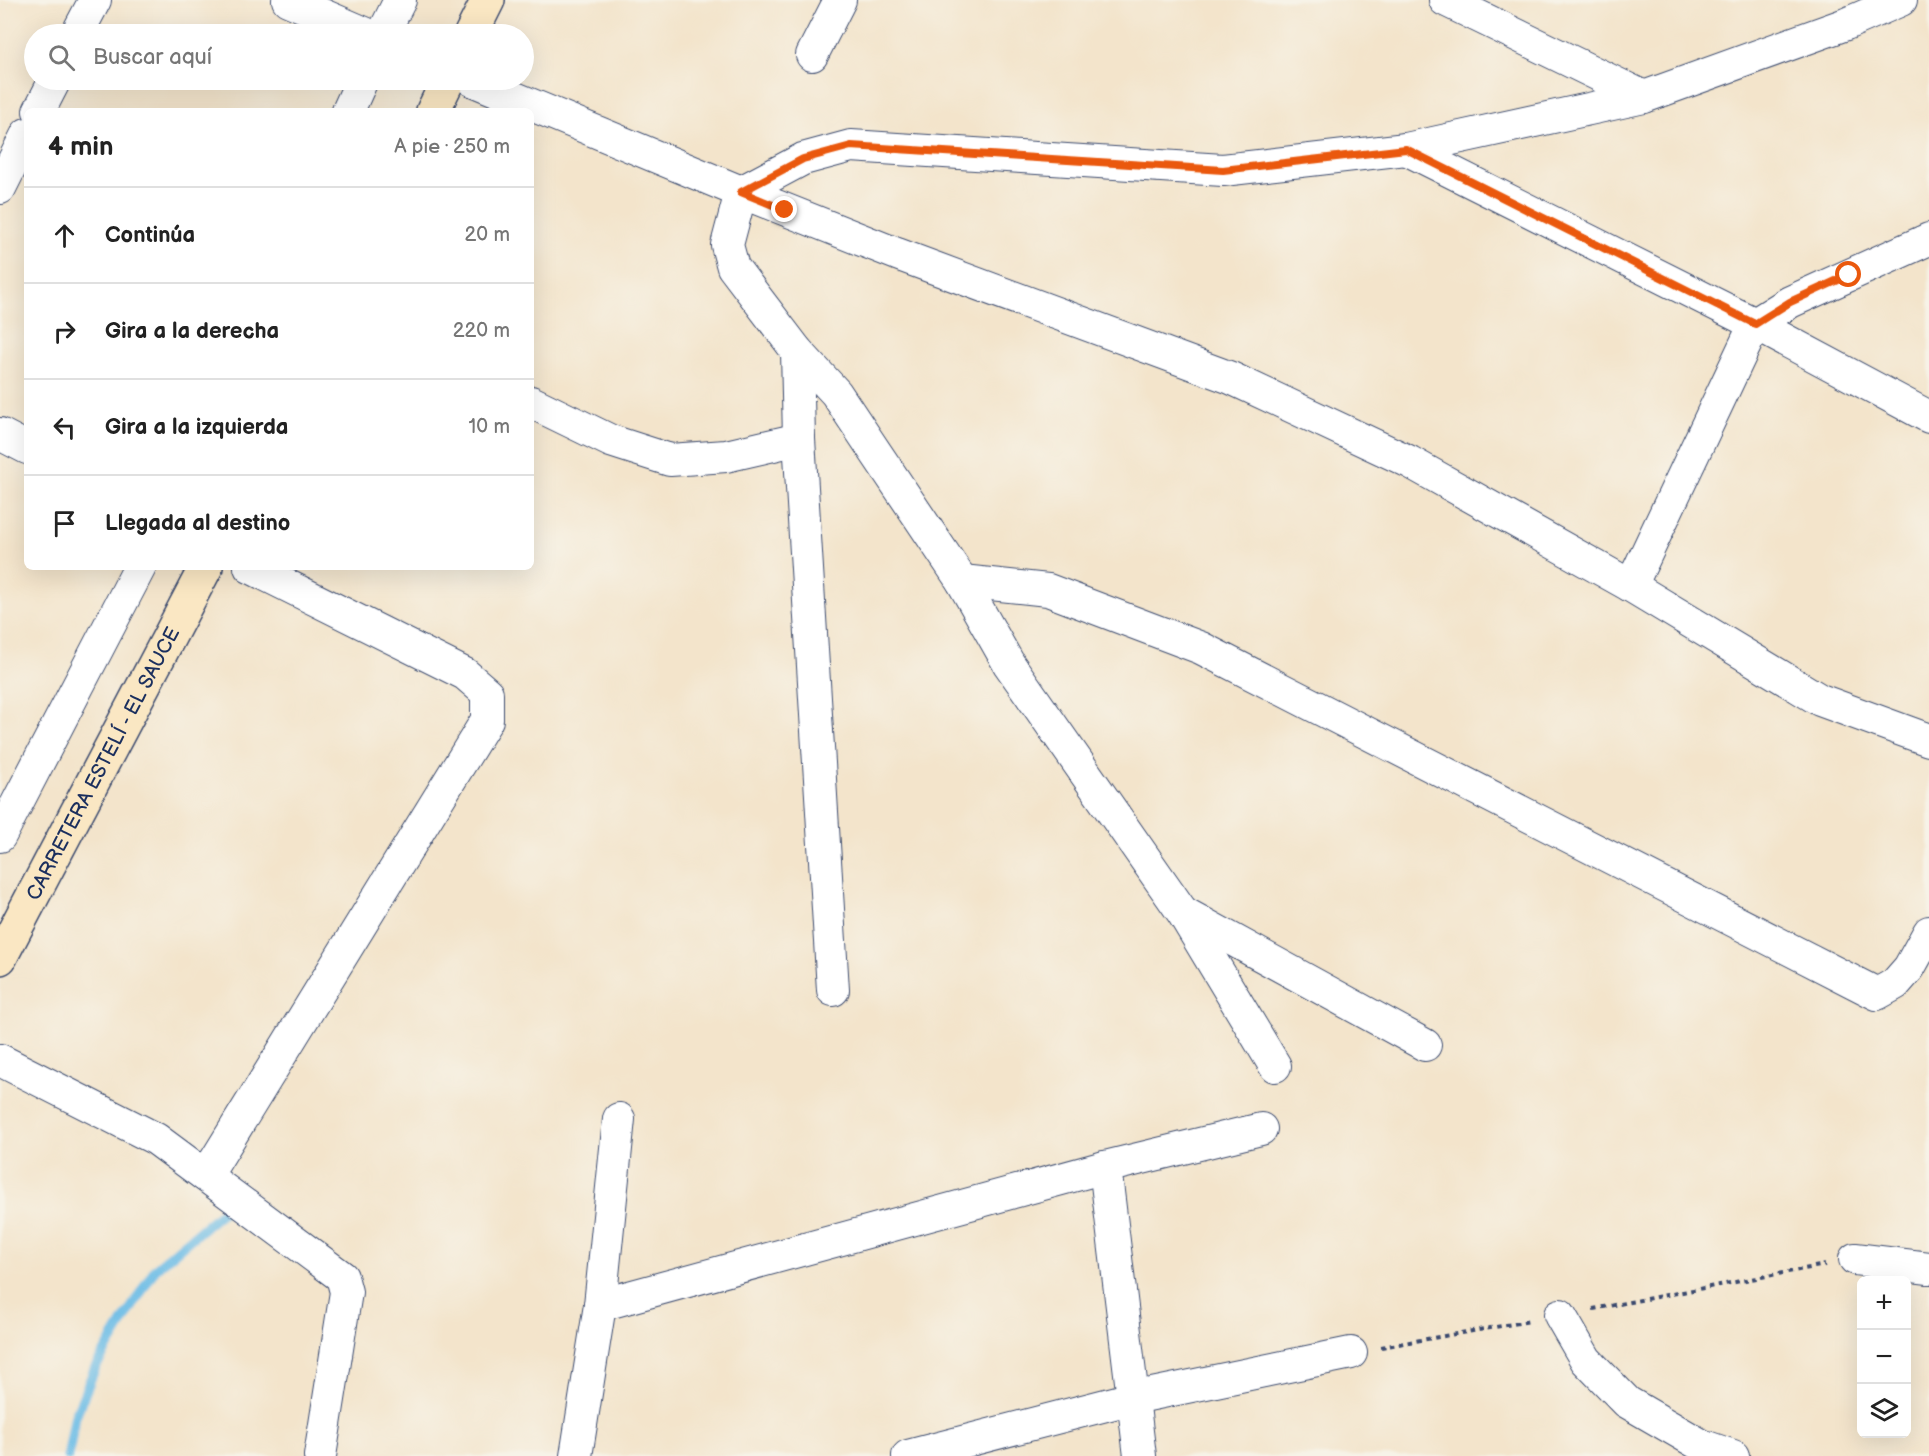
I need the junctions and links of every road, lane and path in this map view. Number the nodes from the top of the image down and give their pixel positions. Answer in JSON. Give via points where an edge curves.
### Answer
{"nodes":[{"id":1,"x":95,"y":0,"type":"edge"},
{"id":2,"x":288,"y":0,"type":"edge"},
{"id":3,"x":400,"y":0,"type":"edge"},
{"id":4,"x":488,"y":0,"type":"edge"},
{"id":5,"x":840,"y":0,"type":"edge"},
{"id":6,"x":1445,"y":0,"type":"edge"},
{"id":7,"x":1900,"y":0,"type":"edge"},
{"id":8,"x":82,"y":24,"type":"edge"},
{"id":9,"x":344,"y":24,"type":"edge"},
{"id":10,"x":388,"y":24,"type":"edge"},
{"id":11,"x":476,"y":24,"type":"edge"},
{"id":12,"x":812,"y":55,"type":"dead end"},
{"id":13,"x":49,"y":90,"type":"edge"},
{"id":14,"x":357,"y":90,"type":"edge"},
{"id":15,"x":443,"y":90,"type":"edge"},
{"id":16,"x":496,"y":90,"type":"edge"},
{"id":17,"x":1644,"y":97,"type":"junction"},
{"id":18,"x":40,"y":108,"type":"edge"},
{"id":19,"x":349,"y":108,"type":"edge"},
{"id":20,"x":434,"y":108,"type":"edge"},
{"id":21,"x":24,"y":140,"type":"edge"},
{"id":22,"x":1406,"y":149,"type":"junction"},
{"id":23,"x":0,"y":188,"type":"edge"},
{"id":24,"x":741,"y":192,"type":"junction"},
{"id":25,"x":1929,"y":239,"type":"edge"},
{"id":26,"x":1755,"y":324,"type":"junction"},
{"id":27,"x":797,"y":351,"type":"junction"},
{"id":28,"x":534,"y":403,"type":"edge"},
{"id":29,"x":1929,"y":417,"type":"edge"},
{"id":30,"x":0,"y":434,"type":"edge"},
{"id":31,"x":799,"y":440,"type":"junction"},
{"id":32,"x":24,"y":446,"type":"edge"},
{"id":33,"x":138,"y":570,"type":"edge"},
{"id":34,"x":204,"y":570,"type":"edge"},
{"id":35,"x":256,"y":570,"type":"edge"},
{"id":36,"x":962,"y":581,"type":"junction"},
{"id":37,"x":1631,"y":586,"type":"junction"},
{"id":38,"x":1929,"y":740,"type":"edge"},
{"id":39,"x":0,"y":836,"type":"edge"},
{"id":40,"x":1183,"y":913,"type":"junction"},
{"id":41,"x":1929,"y":933,"type":"edge"},
{"id":42,"x":0,"y":958,"type":"edge"},
{"id":43,"x":833,"y":990,"type":"dead end"},
{"id":44,"x":1425,"y":1045,"type":"dead end"},
{"id":45,"x":0,"y":1060,"type":"edge"},
{"id":46,"x":1275,"y":1066,"type":"dead end"},
{"id":47,"x":619,"y":1119,"type":"dead end"},
{"id":48,"x":1261,"y":1129,"type":"dead end"},
{"id":49,"x":1105,"y":1167,"type":"junction"},
{"id":50,"x":206,"y":1176,"type":"junction"},
{"id":51,"x":1855,"y":1259,"type":"joint"},
{"id":52,"x":1929,"y":1268,"type":"edge"},
{"id":53,"x":600,"y":1305,"type":"junction"},
{"id":54,"x":1560,"y":1315,"type":"junction"},
{"id":55,"x":1351,"y":1353,"type":"joint"},
{"id":56,"x":1134,"y":1398,"type":"junction"},
{"id":57,"x":320,"y":1456,"type":"edge"},
{"id":58,"x":576,"y":1456,"type":"edge"},
{"id":59,"x":908,"y":1456,"type":"edge"},
{"id":60,"x":1140,"y":1456,"type":"edge"},
{"id":61,"x":1733,"y":1456,"type":"edge"}],
"edges":[{"from":1,"to":8,"type":"street"},
{"from":2,"to":9,"type":"street"},
{"from":3,"to":10,"type":"street"},
{"from":4,"to":11,"type":"street"},
{"from":5,"to":12,"type":"street"},
{"from":6,"to":17,"type":"street"},
{"from":7,"to":17,"type":"street","via":[[1846,24]]},
{"from":13,"to":18,"type":"street"},
{"from":14,"to":19,"type":"street"},
{"from":15,"to":20,"type":"street"},
{"from":16,"to":24,"type":"street"},
{"from":17,"to":22,"type":"street"},
{"from":21,"to":23,"type":"street"},
{"from":22,"to":24,"type":"street","via":[[1223,170],[851,146],[803,159]]},
{"from":22,"to":26,"type":"street"},
{"from":24,"to":27,"type":"street","via":[[727,245],[733,267]]},
{"from":24,"to":37,"type":"street","via":[[1231,378],[1410,462]]},
{"from":25,"to":26,"type":"street","via":[[1790,302]]},
{"from":26,"to":29,"type":"street"},
{"from":26,"to":37,"type":"street"},
{"from":27,"to":31,"type":"street"},
{"from":27,"to":36,"type":"street","via":[[836,393]]},
{"from":28,"to":31,"type":"street","via":[[611,441],[670,460],[726,456]]},
{"from":30,"to":32,"type":"street"},
{"from":31,"to":43,"type":"street"},
{"from":33,"to":39,"type":"street"},
{"from":34,"to":42,"type":"street","name":"CARRETERA ESTELÍ - EL SAUCE"},
{"from":35,"to":50,"type":"street","via":[[465,674],[487,693],[488,720]]},
{"from":36,"to":40,"type":"street","via":[[1010,664]]},
{"from":36,"to":41,"type":"street","via":[[1048,590],[1201,648],[1877,994],[1896,984]]},
{"from":37,"to":38,"type":"street","via":[[1820,699]]},
{"from":40,"to":44,"type":"street"},
{"from":40,"to":46,"type":"street"},
{"from":45,"to":50,"type":"street","via":[[156,1138]]},
{"from":47,"to":53,"type":"street"},
{"from":48,"to":49,"type":"street"},
{"from":49,"to":53,"type":"street"},
{"from":49,"to":56,"type":"street"},
{"from":50,"to":57,"type":"street","via":[[342,1277],[346,1292]]},
{"from":51,"to":52,"type":"street"},
{"from":51,"to":54,"type":"path"},
{"from":53,"to":58,"type":"street"},
{"from":54,"to":55,"type":"path"},
{"from":54,"to":61,"type":"street","via":[[1586,1360],[1627,1402],[1701,1445]]},
{"from":55,"to":56,"type":"street"},
{"from":56,"to":59,"type":"street"},
{"from":56,"to":60,"type":"street"}]}
